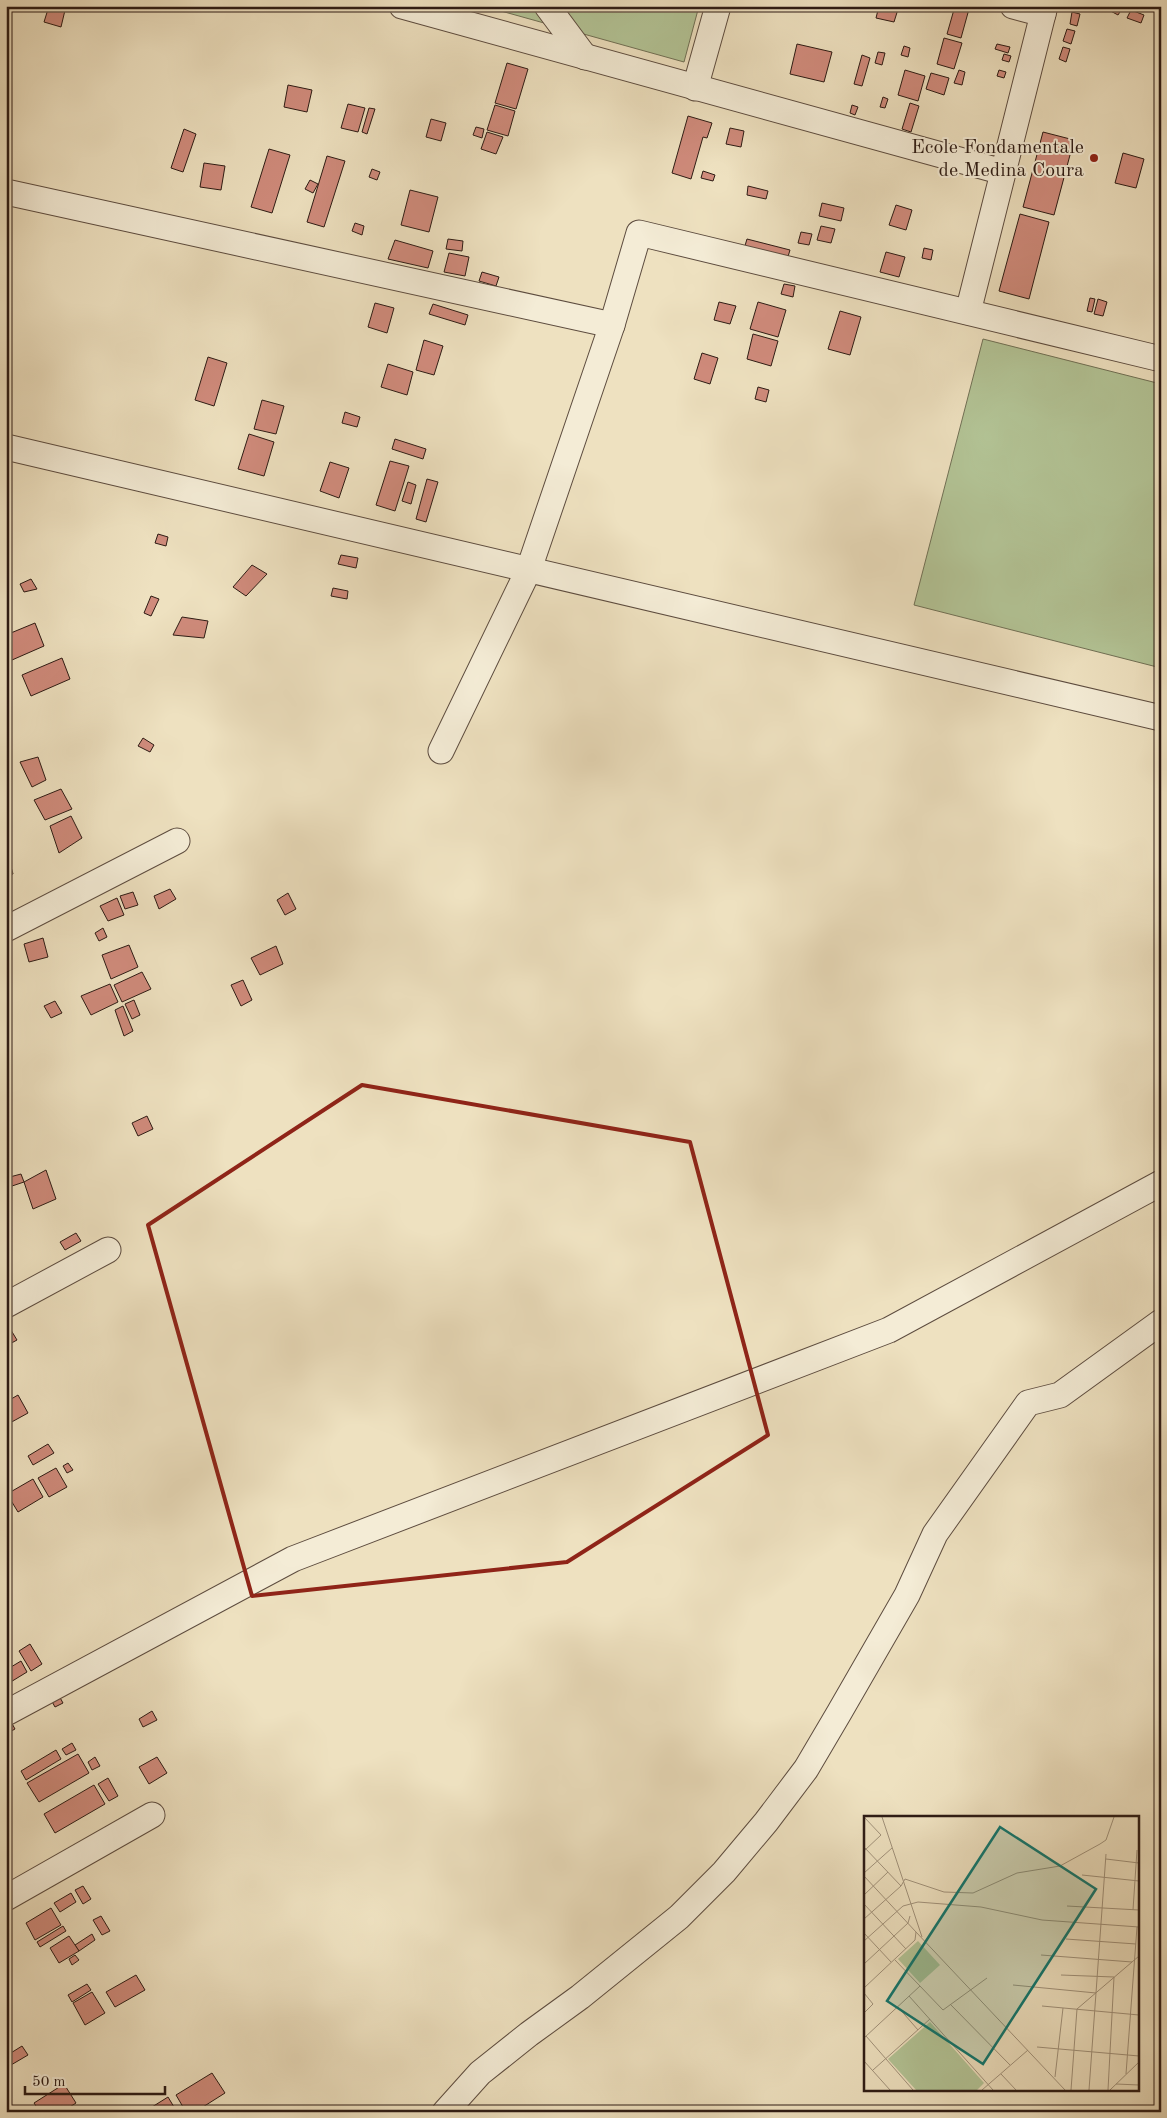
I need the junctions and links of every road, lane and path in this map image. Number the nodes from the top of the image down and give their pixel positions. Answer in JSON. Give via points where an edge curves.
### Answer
{"nodes":[{"id":1,"x":402,"y":6,"type":"edge"},
{"id":2,"x":546,"y":6,"type":"edge"},
{"id":3,"x":718,"y":6,"type":"edge"},
{"id":4,"x":1013,"y":6,"type":"edge"},
{"id":5,"x":1044,"y":10,"type":"edge"},
{"id":6,"x":586,"y":58,"type":"junction"},
{"id":7,"x":695,"y":88,"type":"junction"},
{"id":8,"x":1003,"y":172,"type":"junction"},
{"id":9,"x":6,"y":192,"type":"edge"},
{"id":10,"x":968,"y":312,"type":"junction"},
{"id":11,"x":612,"y":325,"type":"junction"},
{"id":12,"x":1161,"y":360,"type":"edge"},
{"id":13,"x":6,"y":447,"type":"edge"},
{"id":14,"x":529,"y":569,"type":"junction"},
{"id":15,"x":1161,"y":718,"type":"edge"},
{"id":16,"x":441,"y":751,"type":"dead end"},
{"id":17,"x":177,"y":840,"type":"dead end"},
{"id":18,"x":6,"y":929,"type":"edge"},
{"id":19,"x":1161,"y":1183,"type":"edge"},
{"id":20,"x":108,"y":1250,"type":"dead end"},
{"id":21,"x":6,"y":1305,"type":"edge"},
{"id":22,"x":1161,"y":1322,"type":"edge"},
{"id":23,"x":6,"y":1713,"type":"edge"},
{"id":24,"x":152,"y":1815,"type":"dead end"},
{"id":25,"x":6,"y":1898,"type":"edge"},
{"id":26,"x":444,"y":2112,"type":"edge"}],
"edges":[{"from":1,"to":6,"type":"street"},
{"from":2,"to":6,"type":"street"},
{"from":3,"to":7,"type":"street"},
{"from":4,"to":5,"type":"street"},
{"from":5,"to":8,"type":"street"},
{"from":6,"to":7,"type":"street"},
{"from":7,"to":8,"type":"street"},
{"from":8,"to":10,"type":"street"},
{"from":9,"to":11,"type":"street"},
{"from":10,"to":11,"type":"street","via":[[638,233]]},
{"from":10,"to":12,"type":"street"},
{"from":11,"to":14,"type":"street"},
{"from":13,"to":14,"type":"street"},
{"from":14,"to":15,"type":"street"},
{"from":14,"to":16,"type":"street"},
{"from":17,"to":18,"type":"street"},
{"from":19,"to":23,"type":"street","via":[[889,1330],[293,1559]]},
{"from":20,"to":21,"type":"street"},
{"from":22,"to":26,"type":"street","via":[[1060,1395],[1028,1403],[935,1534],[907,1595],[806,1769],[724,1872],[679,1917],[480,2073]]},
{"from":24,"to":25,"type":"street"}]}
